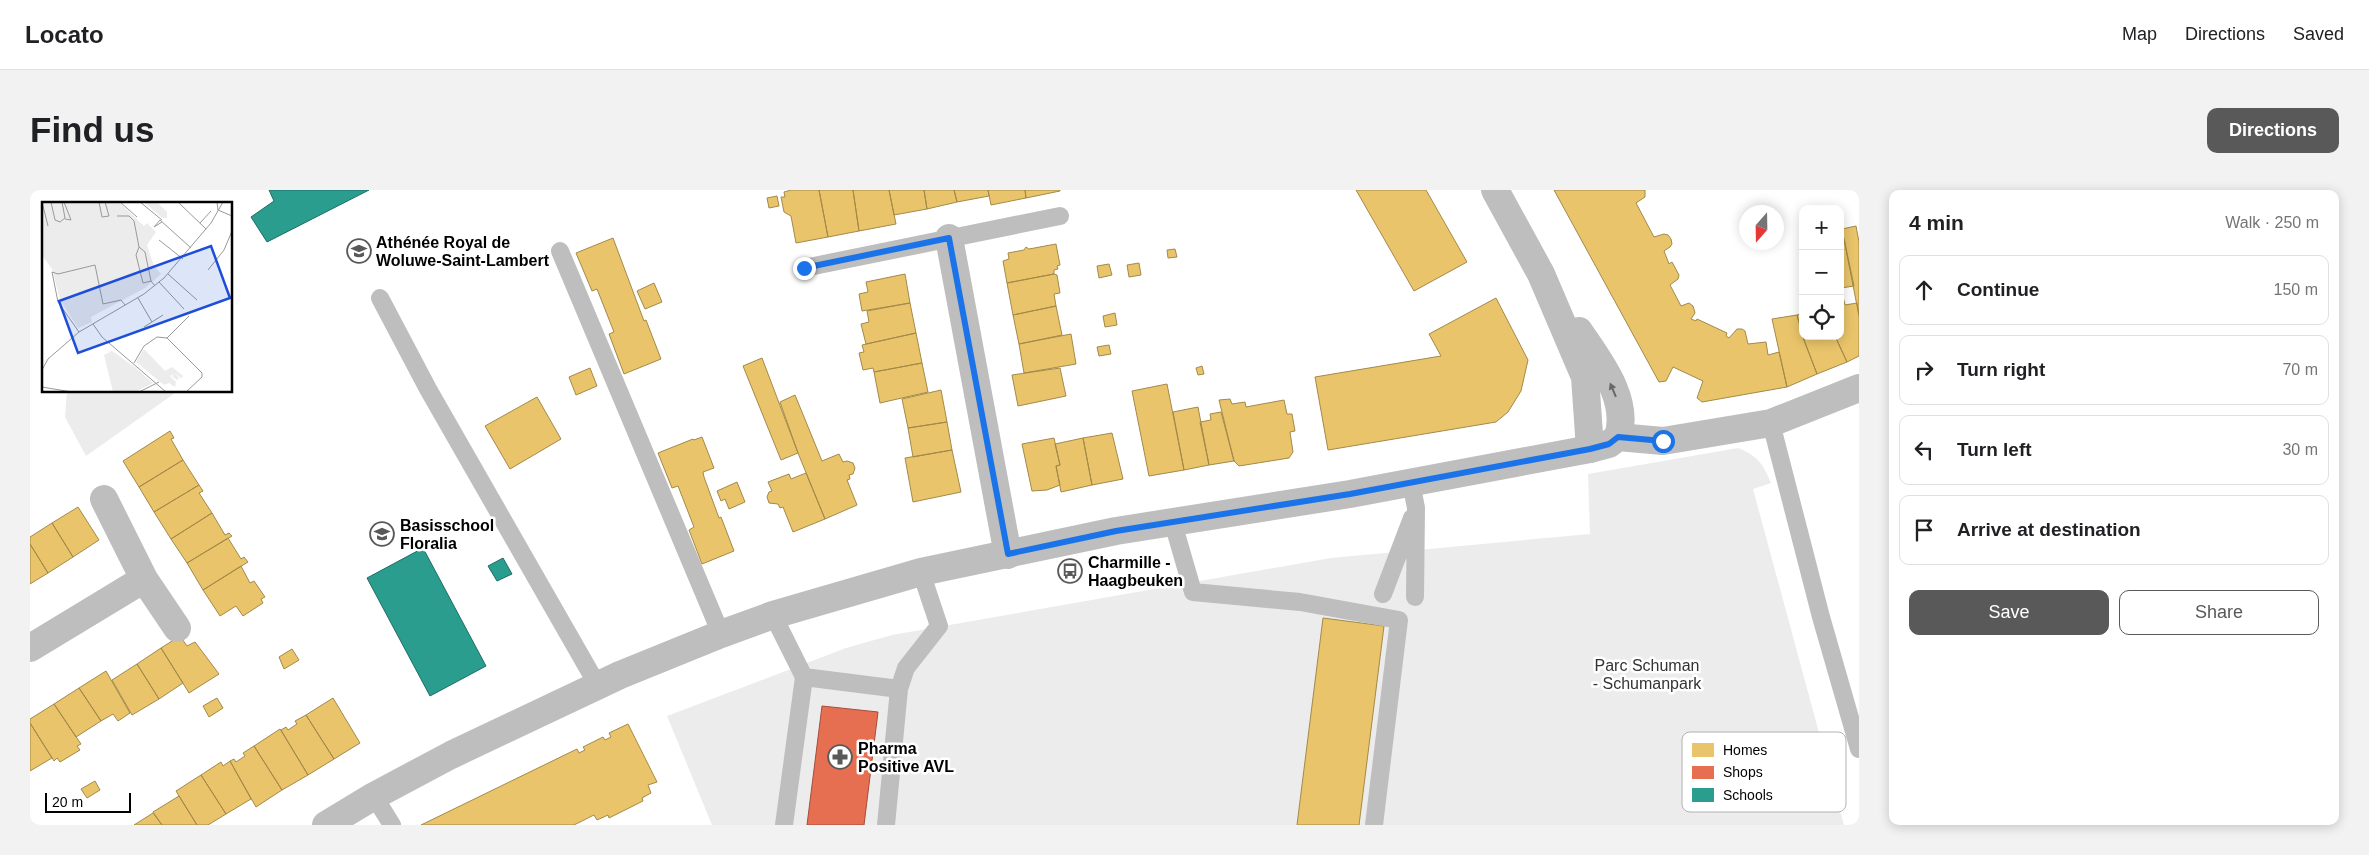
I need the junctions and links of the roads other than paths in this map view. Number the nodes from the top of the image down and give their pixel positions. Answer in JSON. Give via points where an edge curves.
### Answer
{"nodes":[{"id":1,"x":1495,"y":190,"type":"edge"},
{"id":2,"x":1060,"y":216,"type":"dead end"},
{"id":3,"x":949,"y":238,"type":"junction"},
{"id":4,"x":560,"y":251,"type":"dead end"},
{"id":5,"x":804,"y":268,"type":"dead end"},
{"id":6,"x":1541,"y":274,"type":"junction"},
{"id":7,"x":380,"y":298,"type":"dead end"},
{"id":8,"x":1859,"y":388,"type":"edge"},
{"id":9,"x":1771,"y":423,"type":"junction"},
{"id":10,"x":1618,"y":437,"type":"junction"},
{"id":11,"x":1590,"y":449,"type":"junction"},
{"id":12,"x":1414,"y":495,"type":"junction"},
{"id":13,"x":104,"y":499,"type":"dead end"},
{"id":14,"x":1173,"y":522,"type":"junction"},
{"id":15,"x":1008,"y":554,"type":"junction"},
{"id":16,"x":921,"y":572,"type":"junction"},
{"id":17,"x":144,"y":579,"type":"junction"},
{"id":18,"x":1383,"y":594,"type":"dead end"},
{"id":19,"x":1415,"y":597,"type":"dead end"},
{"id":20,"x":773,"y":615,"type":"junction"},
{"id":21,"x":177,"y":628,"type":"dead end"},
{"id":22,"x":721,"y":634,"type":"junction"},
{"id":23,"x":30,"y":648,"type":"edge"},
{"id":24,"x":804,"y":677,"type":"junction"},
{"id":25,"x":598,"y":686,"type":"junction"},
{"id":26,"x":899,"y":689,"type":"junction"},
{"id":27,"x":1859,"y":749,"type":"edge"},
{"id":28,"x":374,"y":796,"type":"junction"},
{"id":29,"x":326,"y":825,"type":"edge"},
{"id":30,"x":392,"y":825,"type":"edge"},
{"id":31,"x":784,"y":825,"type":"edge"},
{"id":32,"x":886,"y":825,"type":"edge"},
{"id":33,"x":1374,"y":825,"type":"edge"}],
"edges":[{"from":1,"to":6,"type":"street"},
{"from":2,"to":3,"type":"lane"},
{"from":3,"to":5,"type":"lane"},
{"from":3,"to":15,"type":"street"},
{"from":4,"to":22,"type":"lane"},
{"from":10,"to":6,"type":"street","one_way":true,"via":[[1622,415],[1614,390],[1600,362]]},
{"from":6,"to":11,"type":"street","via":[[1585,378]]},
{"from":7,"to":25,"type":"lane","via":[[428,389]]},
{"from":8,"to":9,"type":"street"},
{"from":9,"to":10,"type":"street","via":[[1663,441]]},
{"from":9,"to":27,"type":"lane"},
{"from":10,"to":11,"type":"street","via":[[1609,444]]},
{"from":11,"to":12,"type":"street"},
{"from":12,"to":14,"type":"street"},
{"from":12,"to":18,"type":"lane"},
{"from":12,"to":19,"type":"lane"},
{"from":13,"to":17,"type":"street"},
{"from":14,"to":15,"type":"street"},
{"from":14,"to":33,"type":"lane","via":[[1193,592],[1300,602],[1399,620]]},
{"from":15,"to":16,"type":"street"},
{"from":16,"to":20,"type":"street"},
{"from":16,"to":26,"type":"lane","via":[[939,626],[906,668]]},
{"from":17,"to":21,"type":"street"},
{"from":17,"to":23,"type":"street"},
{"from":20,"to":22,"type":"street"},
{"from":20,"to":24,"type":"lane"},
{"from":22,"to":25,"type":"street"},
{"from":24,"to":26,"type":"lane"},
{"from":24,"to":31,"type":"lane"},
{"from":25,"to":28,"type":"street","via":[[451,755]]},
{"from":26,"to":32,"type":"lane"},
{"from":28,"to":29,"type":"street"},
{"from":28,"to":30,"type":"lane"}]}
